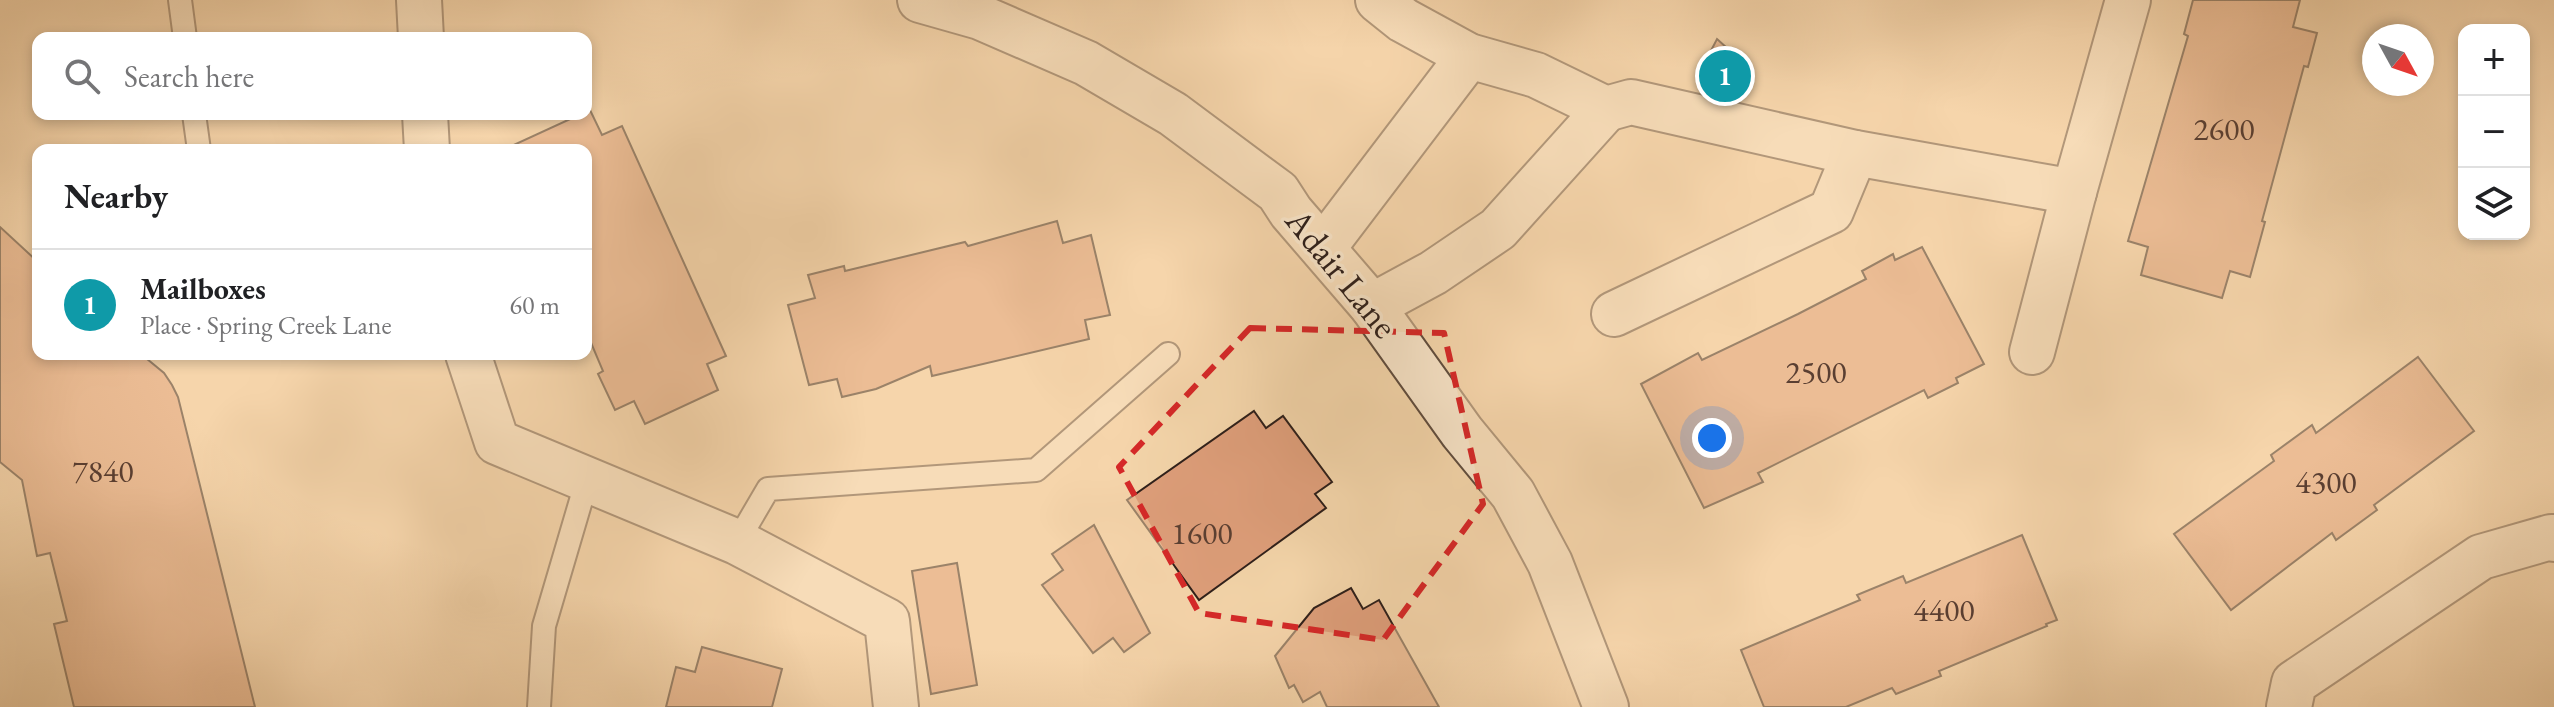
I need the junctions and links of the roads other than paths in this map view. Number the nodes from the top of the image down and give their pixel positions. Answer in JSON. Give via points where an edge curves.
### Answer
{"nodes":[{"id":1,"x":180,"y":0,"type":"edge"},
{"id":2,"x":419,"y":0,"type":"edge"},
{"id":3,"x":920,"y":0,"type":"edge"},
{"id":4,"x":1378,"y":0,"type":"edge"},
{"id":5,"x":2128,"y":0,"type":"edge"},
{"id":6,"x":184,"y":32,"type":"edge"},
{"id":7,"x":421,"y":32,"type":"edge"},
{"id":8,"x":1469,"y":56,"type":"junction"},
{"id":9,"x":1606,"y":109,"type":"junction"},
{"id":10,"x":195,"y":120,"type":"edge"},
{"id":11,"x":425,"y":120,"type":"edge"},
{"id":12,"x":198,"y":144,"type":"edge"},
{"id":13,"x":427,"y":144,"type":"edge"},
{"id":14,"x":1855,"y":153,"type":"junction"},
{"id":15,"x":2074,"y":192,"type":"junction"},
{"id":16,"x":1323,"y":248,"type":"junction"},
{"id":17,"x":1372,"y":306,"type":"junction"},
{"id":18,"x":1614,"y":314,"type":"dead end"},
{"id":19,"x":2032,"y":352,"type":"dead end"},
{"id":20,"x":1168,"y":354,"type":"dead end"},
{"id":21,"x":470,"y":360,"type":"edge"},
{"id":22,"x":587,"y":480,"type":"junction"},
{"id":23,"x":2554,"y":539,"type":"edge"},
{"id":24,"x":737,"y":542,"type":"junction"},
{"id":25,"x":539,"y":707,"type":"edge"},
{"id":26,"x":896,"y":707,"type":"edge"},
{"id":27,"x":1606,"y":707,"type":"edge"},
{"id":28,"x":2289,"y":707,"type":"edge"}],
"edges":[{"from":1,"to":6,"type":"lane"},
{"from":2,"to":7,"type":"street"},
{"from":3,"to":16,"type":"street","name":"Adair Lane","via":[[980,17],[1086,63],[1173,114],[1278,192]]},
{"from":4,"to":8,"type":"street"},
{"from":5,"to":15,"type":"street"},
{"from":8,"to":9,"type":"street","via":[[1536,75]]},
{"from":8,"to":16,"type":"street"},
{"from":9,"to":14,"type":"street","via":[[1631,102]]},
{"from":9,"to":17,"type":"street","via":[[1498,229]]},
{"from":10,"to":12,"type":"lane"},
{"from":11,"to":13,"type":"street"},
{"from":14,"to":15,"type":"street"},
{"from":14,"to":18,"type":"street","via":[[1831,211]]},
{"from":15,"to":19,"type":"street"},
{"from":16,"to":17,"type":"street","name":"Adair Lane"},
{"from":17,"to":27,"type":"street","name":"Adair Lane","via":[[1513,494],[1550,563]]},
{"from":20,"to":24,"type":"lane","via":[[1036,470],[768,489]]},
{"from":21,"to":22,"type":"street","via":[[497,442]]},
{"from":22,"to":24,"type":"street"},
{"from":22,"to":25,"type":"lane","via":[[544,626]]},
{"from":23,"to":28,"type":"street","via":[[2481,557],[2294,683]]},
{"from":24,"to":26,"type":"street","via":[[887,621]]}]}
